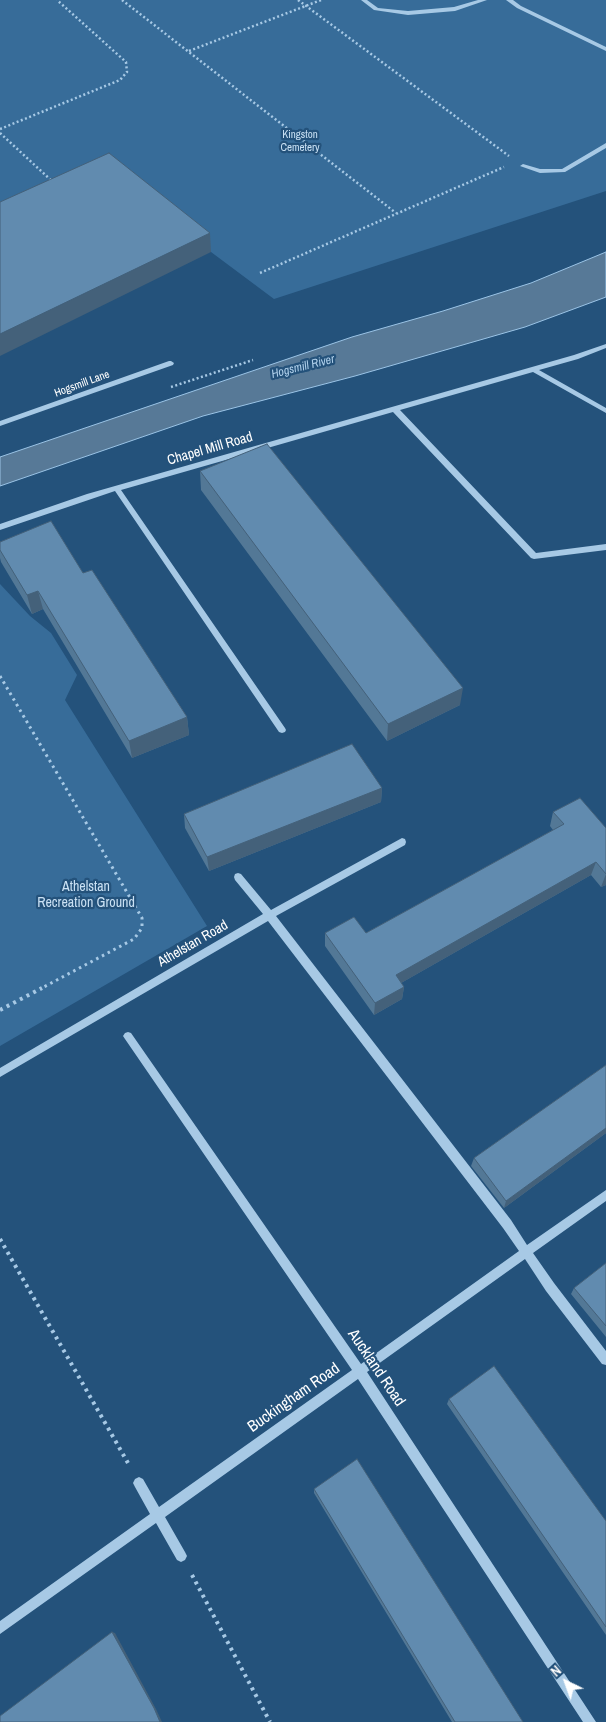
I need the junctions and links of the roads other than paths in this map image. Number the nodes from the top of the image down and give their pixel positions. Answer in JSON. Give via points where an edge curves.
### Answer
{"nodes":[{"id":1,"x":364,"y":0,"type":"edge"},
{"id":2,"x":484,"y":0,"type":"edge"},
{"id":3,"x":509,"y":0,"type":"edge"},
{"id":4,"x":606,"y":49,"type":"edge"},
{"id":5,"x":606,"y":145,"type":"edge"},
{"id":6,"x":523,"y":166,"type":"road end"},
{"id":7,"x":606,"y":346,"type":"edge"},
{"id":8,"x":171,"y":364,"type":"dead end"},
{"id":9,"x":533,"y":369,"type":"junction"},
{"id":10,"x":395,"y":409,"type":"junction"},
{"id":11,"x":606,"y":412,"type":"edge"},
{"id":12,"x":0,"y":424,"type":"edge"},
{"id":13,"x":118,"y":489,"type":"junction"},
{"id":14,"x":0,"y":527,"type":"edge"},
{"id":15,"x":606,"y":547,"type":"edge"},
{"id":16,"x":282,"y":730,"type":"dead end"},
{"id":17,"x":402,"y":842,"type":"dead end"},
{"id":18,"x":238,"y":877,"type":"dead end"},
{"id":19,"x":270,"y":915,"type":"junction"},
{"id":20,"x":128,"y":1036,"type":"dead end"},
{"id":21,"x":0,"y":1073,"type":"edge"},
{"id":22,"x":606,"y":1195,"type":"edge"},
{"id":23,"x":526,"y":1252,"type":"junction"},
{"id":24,"x":606,"y":1360,"type":"edge"},
{"id":25,"x":360,"y":1372,"type":"junction"},
{"id":26,"x":139,"y":1483,"type":"road end"},
{"id":27,"x":158,"y":1515,"type":"junction"},
{"id":28,"x":181,"y":1556,"type":"road end"},
{"id":29,"x":0,"y":1628,"type":"edge"},
{"id":30,"x":590,"y":1722,"type":"edge"}],
"edges":[{"from":1,"to":2,"type":"street","via":[[376,8],[408,13],[455,9]]},
{"from":3,"to":4,"type":"street"},
{"from":5,"to":6,"type":"street","via":[[563,171],[540,171]]},
{"from":7,"to":9,"type":"street","name":"Chapel Mill Road"},
{"from":8,"to":12,"type":"street","name":"Hogsmill Lane"},
{"from":9,"to":10,"type":"street","name":"Chapel Mill Road"},
{"from":9,"to":11,"type":"street"},
{"from":10,"to":13,"type":"street","name":"Chapel Mill Road"},
{"from":10,"to":15,"type":"street","via":[[534,556]]},
{"from":13,"to":14,"type":"street","name":"Chapel Mill Road"},
{"from":13,"to":16,"type":"street"},
{"from":17,"to":19,"type":"street","name":"Athelstan Road"},
{"from":18,"to":19,"type":"street"},
{"from":19,"to":21,"type":"street","name":"Athelstan Road"},
{"from":19,"to":23,"type":"street"},
{"from":20,"to":25,"type":"street","name":"Auckland Road"},
{"from":22,"to":23,"type":"street","name":"Buckingham Road"},
{"from":23,"to":24,"type":"lane"},
{"from":23,"to":25,"type":"street","name":"Buckingham Road"},
{"from":25,"to":27,"type":"street","name":"Buckingham Road"},
{"from":25,"to":30,"type":"street","name":"Auckland Road"},
{"from":26,"to":27,"type":"street"},
{"from":27,"to":28,"type":"street"},
{"from":27,"to":29,"type":"street","name":"Buckingham Road"}]}
